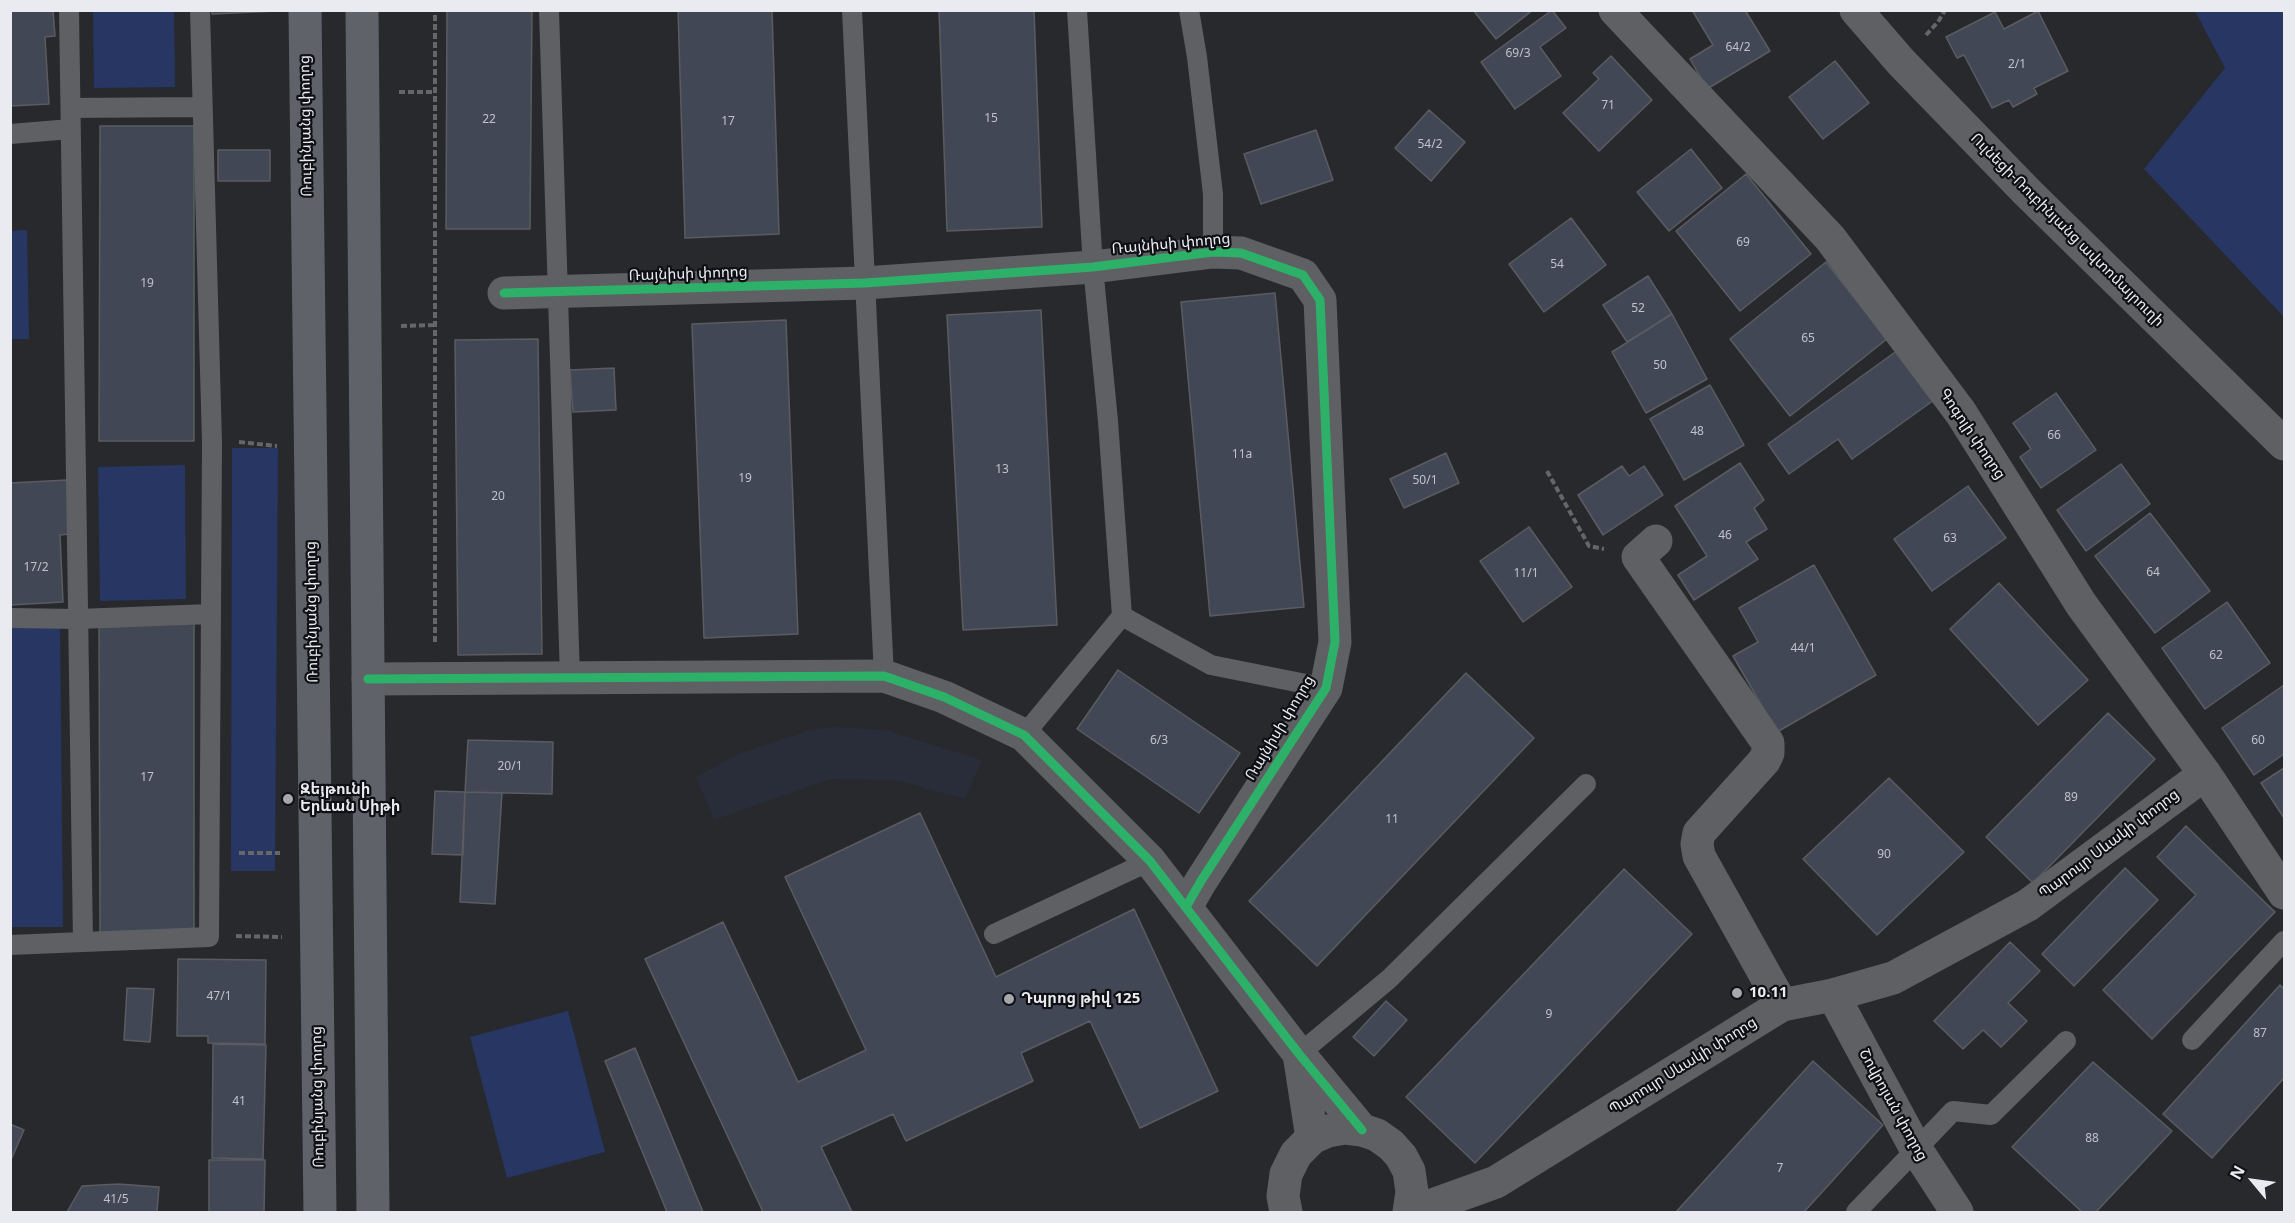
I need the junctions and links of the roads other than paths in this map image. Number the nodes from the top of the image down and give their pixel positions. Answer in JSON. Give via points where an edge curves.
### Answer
{"nodes":[{"id":1,"x":69,"y":10,"type":"edge"},
{"id":2,"x":200,"y":10,"type":"edge"},
{"id":3,"x":304,"y":10,"type":"edge"},
{"id":4,"x":362,"y":10,"type":"edge"},
{"id":5,"x":549,"y":10,"type":"edge"},
{"id":6,"x":852,"y":10,"type":"edge"},
{"id":7,"x":1077,"y":10,"type":"edge"},
{"id":8,"x":1189,"y":10,"type":"edge"},
{"id":9,"x":1616,"y":10,"type":"edge"},
{"id":10,"x":1856,"y":10,"type":"edge"},
{"id":11,"x":202,"y":107,"type":"junction"},
{"id":12,"x":71,"y":108,"type":"junction"},
{"id":13,"x":72,"y":129,"type":"junction"},
{"id":14,"x":10,"y":134,"type":"edge"},
{"id":15,"x":1213,"y":252,"type":"junction"},
{"id":16,"x":1094,"y":267,"type":"junction"},
{"id":17,"x":865,"y":283,"type":"junction"},
{"id":18,"x":504,"y":293,"type":"dead end"},
{"id":19,"x":559,"y":293,"type":"junction"},
{"id":20,"x":2284,"y":444,"type":"edge"},
{"id":21,"x":1647,"y":549,"type":"road end"},
{"id":22,"x":210,"y":614,"type":"junction"},
{"id":23,"x":1122,"y":616,"type":"junction"},
{"id":24,"x":10,"y":618,"type":"edge"},
{"id":25,"x":78,"y":619,"type":"junction"},
{"id":26,"x":884,"y":676,"type":"junction"},
{"id":27,"x":570,"y":678,"type":"junction"},
{"id":28,"x":368,"y":679,"type":"junction"},
{"id":29,"x":1326,"y":688,"type":"junction"},
{"id":30,"x":1024,"y":735,"type":"junction"},
{"id":31,"x":2205,"y":774,"type":"junction"},
{"id":32,"x":1586,"y":784,"type":"dead end"},
{"id":33,"x":1150,"y":861,"type":"junction"},
{"id":34,"x":2284,"y":892,"type":"edge"},
{"id":35,"x":1186,"y":908,"type":"junction"},
{"id":36,"x":994,"y":934,"type":"dead end"},
{"id":37,"x":2284,"y":941,"type":"edge"},
{"id":38,"x":83,"y":942,"type":"junction"},
{"id":39,"x":10,"y":945,"type":"edge"},
{"id":40,"x":1833,"y":995,"type":"junction"},
{"id":41,"x":1782,"y":1005,"type":"junction"},
{"id":42,"x":2192,"y":1040,"type":"dead end"},
{"id":43,"x":2066,"y":1041,"type":"dead end"},
{"id":44,"x":1299,"y":1054,"type":"junction"},
{"id":45,"x":1362,"y":1130,"type":"junction"},
{"id":46,"x":1312,"y":1138,"type":"junction"},
{"id":47,"x":1916,"y":1149,"type":"junction"},
{"id":48,"x":1409,"y":1171,"type":"junction"},
{"id":49,"x":1472,"y":1190,"type":"junction"},
{"id":50,"x":1280,"y":1207,"type":"edge"},
{"id":51,"x":320,"y":1212,"type":"edge"},
{"id":52,"x":372,"y":1212,"type":"edge"},
{"id":53,"x":1411,"y":1212,"type":"edge"},
{"id":54,"x":1856,"y":1212,"type":"edge"},
{"id":55,"x":1957,"y":1212,"type":"edge"}],
"edges":[{"from":1,"to":12,"type":"lane"},
{"from":2,"to":11,"type":"lane"},
{"from":3,"to":51,"type":"main road","name":"Ռուբինյանց փողոց"},
{"from":4,"to":28,"type":"main road"},
{"from":5,"to":19,"type":"lane"},
{"from":6,"to":17,"type":"lane"},
{"from":7,"to":16,"type":"lane"},
{"from":8,"to":15,"type":"lane","via":[[1213,194]]},
{"from":9,"to":31,"type":"street","name":"Գոգոլի փողոց","via":[[1830,238],[1961,413],[2081,604]]},
{"from":10,"to":20,"type":"street","name":"Ուլնեցի-Ռուբինյանց ավտոմայրուղի","via":[[2027,192]]},
{"from":11,"to":12,"type":"lane"},
{"from":11,"to":22,"type":"lane","via":[[212,443]]},
{"from":12,"to":13,"type":"lane"},
{"from":13,"to":14,"type":"lane"},
{"from":13,"to":25,"type":"lane"},
{"from":15,"to":16,"type":"street","name":"Ռայնիսի փողոց"},
{"from":15,"to":29,"type":"street","name":"Ռայնիսի փողոց","via":[[1241,253],[1303,275],[1320,300],[1335,642]]},
{"from":16,"to":17,"type":"street","name":"Ռայնիսի փողոց"},
{"from":16,"to":23,"type":"lane"},
{"from":17,"to":19,"type":"street","name":"Ռայնիսի փողոց"},
{"from":17,"to":26,"type":"lane"},
{"from":18,"to":19,"type":"street","name":"Ռայնիսի փողոց"},
{"from":19,"to":27,"type":"lane"},
{"from":21,"to":41,"type":"street","via":[[1768,743],[1764,761],[1700,833],[1697,844],[1698,856]]},
{"from":22,"to":25,"type":"lane"},
{"from":22,"to":38,"type":"lane","via":[[209,937]]},
{"from":23,"to":29,"type":"lane","via":[[1211,665]]},
{"from":23,"to":30,"type":"lane"},
{"from":24,"to":25,"type":"lane"},
{"from":25,"to":38,"type":"lane"},
{"from":26,"to":27,"type":"street"},
{"from":26,"to":30,"type":"street","via":[[944,697]]},
{"from":27,"to":28,"type":"street"},
{"from":28,"to":52,"type":"main road"},
{"from":29,"to":35,"type":"street","name":"Ռայնիսի փողոց"},
{"from":30,"to":33,"type":"street"},
{"from":31,"to":34,"type":"street","name":"Գոգոլի փողոց"},
{"from":31,"to":40,"type":"street","name":"Պարույր Սևակի փողոց","via":[[2028,905],[1893,978]]},
{"from":32,"to":44,"type":"lane","via":[[1389,980]]},
{"from":33,"to":35,"type":"street"},
{"from":33,"to":36,"type":"lane"},
{"from":35,"to":44,"type":"street"},
{"from":37,"to":42,"type":"lane"},
{"from":38,"to":39,"type":"lane"},
{"from":40,"to":41,"type":"street","name":"Պարույր Սևակի փողոց"},
{"from":40,"to":47,"type":"street","name":"Շովրոյան փողոց"},
{"from":41,"to":49,"type":"street","name":"Պարույր Սևակի փողոց","via":[[1496,1182]]},
{"from":43,"to":47,"type":"lane","via":[[1991,1115],[1953,1112]]},
{"from":44,"to":45,"type":"street"},
{"from":44,"to":46,"type":"street"},
{"from":45,"to":46,"type":"street","via":[[1345,1128]]},
{"from":45,"to":48,"type":"street","via":[[1391,1145]]},
{"from":46,"to":50,"type":"street","via":[[1296,1154],[1286,1174]]},
{"from":47,"to":54,"type":"lane"},
{"from":47,"to":55,"type":"street","name":"Շովրոյան փողոց"},
{"from":48,"to":49,"type":"street"},
{"from":48,"to":53,"type":"street","name":"Պարույր Սևակի փողոց"},
{"from":49,"to":53,"type":"street","name":"Պարույր Սևակի փողոց"}]}
